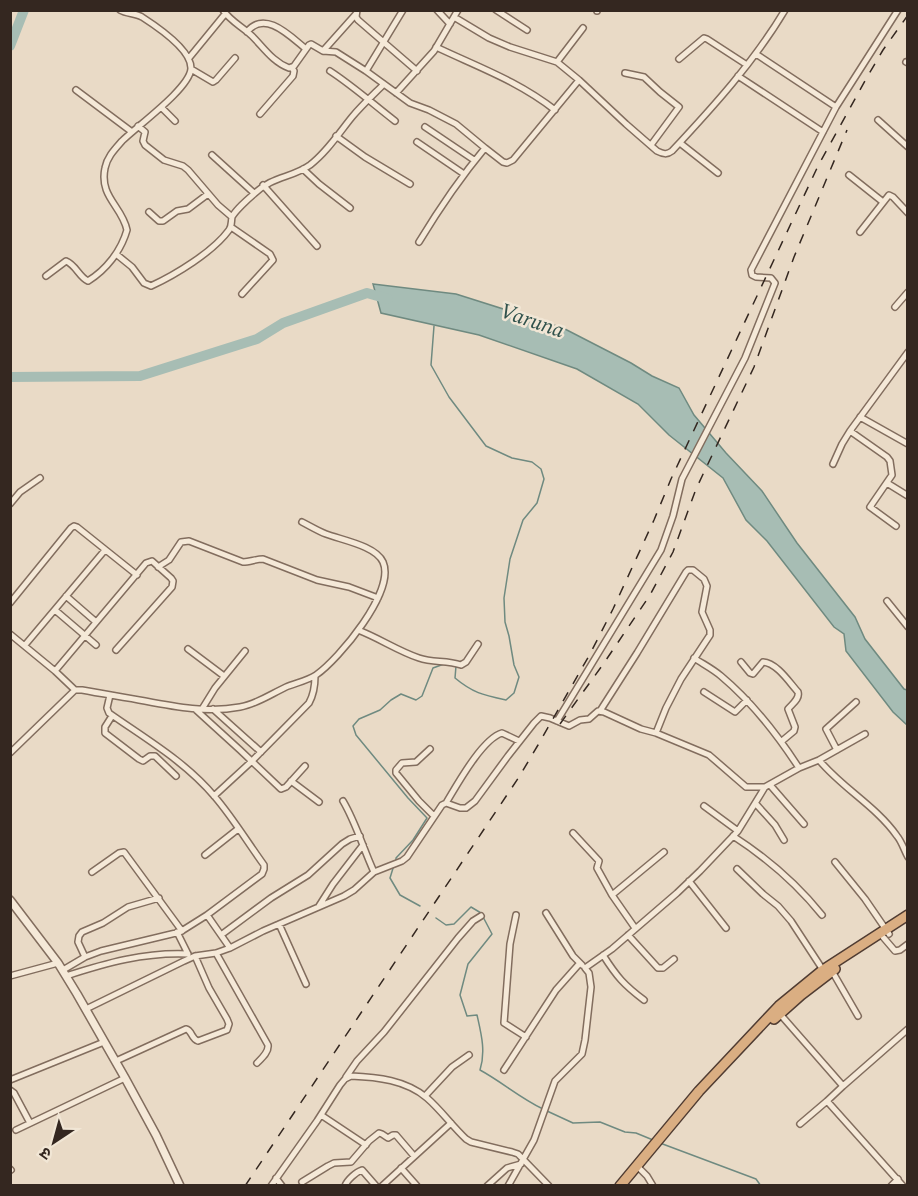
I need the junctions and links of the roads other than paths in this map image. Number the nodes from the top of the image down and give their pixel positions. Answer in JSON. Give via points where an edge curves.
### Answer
{"nodes":[{"id":1,"x":120,"y":10,"type":"edge"},
{"id":2,"x":403,"y":10,"type":"edge"},
{"id":3,"x":437,"y":10,"type":"edge"},
{"id":4,"x":458,"y":10,"type":"edge"},
{"id":5,"x":496,"y":10,"type":"edge"},
{"id":6,"x":785,"y":10,"type":"edge"},
{"id":7,"x":898,"y":10,"type":"edge"},
{"id":8,"x":224,"y":12,"type":"edge"},
{"id":9,"x":356,"y":12,"type":"edge"},
{"id":10,"x":454,"y":17,"type":"junction"},
{"id":11,"x":450,"y":24,"type":"junction"},
{"id":12,"x":583,"y":28,"type":"dead end"},
{"id":13,"x":527,"y":30,"type":"dead end"},
{"id":14,"x":247,"y":32,"type":"junction"},
{"id":15,"x":384,"y":42,"type":"junction"},
{"id":16,"x":436,"y":47,"type":"junction"},
{"id":17,"x":306,"y":49,"type":"junction"},
{"id":18,"x":323,"y":51,"type":"junction"},
{"id":19,"x":756,"y":54,"type":"junction"},
{"id":20,"x":189,"y":58,"type":"junction"},
{"id":21,"x":235,"y":58,"type":"dead end"},
{"id":22,"x":679,"y":59,"type":"dead end"},
{"id":23,"x":557,"y":62,"type":"junction"},
{"id":24,"x":747,"y":65,"type":"junction"},
{"id":25,"x":292,"y":68,"type":"junction"},
{"id":26,"x":191,"y":69,"type":"junction"},
{"id":27,"x":330,"y":71,"type":"dead end"},
{"id":28,"x":366,"y":71,"type":"junction"},
{"id":29,"x":417,"y":71,"type":"junction"},
{"id":30,"x":625,"y":73,"type":"dead end"},
{"id":31,"x":738,"y":76,"type":"junction"},
{"id":32,"x":579,"y":80,"type":"junction"},
{"id":33,"x":384,"y":84,"type":"junction"},
{"id":34,"x":76,"y":90,"type":"dead end"},
{"id":35,"x":396,"y":93,"type":"junction"},
{"id":36,"x":368,"y":100,"type":"junction"},
{"id":37,"x":836,"y":107,"type":"junction"},
{"id":38,"x":162,"y":108,"type":"junction"},
{"id":39,"x":555,"y":110,"type":"junction"},
{"id":40,"x":260,"y":114,"type":"dead end"},
{"id":41,"x":878,"y":120,"type":"dead end"},
{"id":42,"x":175,"y":121,"type":"dead end"},
{"id":43,"x":395,"y":121,"type":"dead end"},
{"id":44,"x":138,"y":126,"type":"junction"},
{"id":45,"x":425,"y":127,"type":"dead end"},
{"id":46,"x":132,"y":132,"type":"junction"},
{"id":47,"x":823,"y":132,"type":"junction"},
{"id":48,"x":336,"y":136,"type":"junction"},
{"id":49,"x":417,"y":142,"type":"dead end"},
{"id":50,"x":680,"y":143,"type":"junction"},
{"id":51,"x":651,"y":146,"type":"junction"},
{"id":52,"x":908,"y":147,"type":"edge"},
{"id":53,"x":485,"y":148,"type":"junction"},
{"id":54,"x":212,"y":156,"type":"dead end"},
{"id":55,"x":474,"y":160,"type":"junction"},
{"id":56,"x":303,"y":169,"type":"junction"},
{"id":57,"x":718,"y":173,"type":"dead end"},
{"id":58,"x":464,"y":174,"type":"junction"},
{"id":59,"x":849,"y":175,"type":"dead end"},
{"id":60,"x":410,"y":184,"type":"dead end"},
{"id":61,"x":263,"y":185,"type":"junction"},
{"id":62,"x":208,"y":194,"type":"junction"},
{"id":63,"x":254,"y":194,"type":"junction"},
{"id":64,"x":882,"y":202,"type":"junction"},
{"id":65,"x":350,"y":208,"type":"dead end"},
{"id":66,"x":149,"y":212,"type":"dead end"},
{"id":67,"x":908,"y":213,"type":"edge"},
{"id":68,"x":232,"y":217,"type":"junction"},
{"id":69,"x":231,"y":227,"type":"junction"},
{"id":70,"x":860,"y":232,"type":"dead end"},
{"id":71,"x":418,"y":242,"type":"dead end"},
{"id":72,"x":317,"y":246,"type":"dead end"},
{"id":73,"x":116,"y":254,"type":"junction"},
{"id":74,"x":46,"y":276,"type":"dead end"},
{"id":75,"x":908,"y":292,"type":"edge"},
{"id":76,"x":242,"y":294,"type":"dead end"},
{"id":77,"x":895,"y":307,"type":"dead end"},
{"id":78,"x":908,"y":352,"type":"edge"},
{"id":79,"x":860,"y":417,"type":"junction"},
{"id":80,"x":850,"y":431,"type":"junction"},
{"id":81,"x":908,"y":444,"type":"edge"},
{"id":82,"x":833,"y":464,"type":"dead end"},
{"id":83,"x":39,"y":478,"type":"dead end"},
{"id":84,"x":886,"y":483,"type":"junction"},
{"id":85,"x":908,"y":496,"type":"edge"},
{"id":86,"x":10,"y":504,"type":"edge"},
{"id":87,"x":302,"y":522,"type":"dead end"},
{"id":88,"x":897,"y":526,"type":"dead end"},
{"id":89,"x":105,"y":550,"type":"junction"},
{"id":90,"x":158,"y":567,"type":"junction"},
{"id":91,"x":136,"y":575,"type":"junction"},
{"id":92,"x":66,"y":596,"type":"junction"},
{"id":93,"x":378,"y":598,"type":"junction"},
{"id":94,"x":887,"y":601,"type":"dead end"},
{"id":95,"x":10,"y":603,"type":"edge"},
{"id":96,"x":55,"y":610,"type":"junction"},
{"id":97,"x":96,"y":622,"type":"junction"},
{"id":98,"x":908,"y":627,"type":"edge"},
{"id":99,"x":358,"y":630,"type":"junction"},
{"id":100,"x":10,"y":633,"type":"edge"},
{"id":101,"x":84,"y":636,"type":"junction"},
{"id":102,"x":478,"y":644,"type":"dead end"},
{"id":103,"x":25,"y":645,"type":"junction"},
{"id":104,"x":96,"y":645,"type":"dead end"},
{"id":105,"x":188,"y":649,"type":"dead end"},
{"id":106,"x":116,"y":650,"type":"dead end"},
{"id":107,"x":245,"y":651,"type":"dead end"},
{"id":108,"x":694,"y":658,"type":"junction"},
{"id":109,"x":741,"y":662,"type":"dead end"},
{"id":110,"x":55,"y":671,"type":"junction"},
{"id":111,"x":224,"y":676,"type":"junction"},
{"id":112,"x":315,"y":676,"type":"junction"},
{"id":113,"x":75,"y":690,"type":"junction"},
{"id":114,"x":704,"y":692,"type":"dead end"},
{"id":115,"x":110,"y":695,"type":"junction"},
{"id":116,"x":747,"y":700,"type":"junction"},
{"id":117,"x":856,"y":702,"type":"dead end"},
{"id":118,"x":195,"y":709,"type":"junction"},
{"id":119,"x":202,"y":709,"type":"junction"},
{"id":120,"x":213,"y":709,"type":"junction"},
{"id":121,"x":600,"y":711,"type":"junction"},
{"id":122,"x":112,"y":716,"type":"junction"},
{"id":123,"x":557,"y":721,"type":"junction"},
{"id":124,"x":656,"y":733,"type":"junction"},
{"id":125,"x":865,"y":734,"type":"dead end"},
{"id":126,"x":519,"y":741,"type":"junction"},
{"id":127,"x":782,"y":741,"type":"junction"},
{"id":128,"x":430,"y":749,"type":"dead end"},
{"id":129,"x":837,"y":750,"type":"junction"},
{"id":130,"x":261,"y":752,"type":"junction"},
{"id":131,"x":10,"y":753,"type":"edge"},
{"id":132,"x":819,"y":760,"type":"junction"},
{"id":133,"x":252,"y":761,"type":"junction"},
{"id":134,"x":305,"y":766,"type":"dead end"},
{"id":135,"x":799,"y":768,"type":"junction"},
{"id":136,"x":176,"y":776,"type":"dead end"},
{"id":137,"x":291,"y":781,"type":"junction"},
{"id":138,"x":768,"y":786,"type":"junction"},
{"id":139,"x":214,"y":796,"type":"junction"},
{"id":140,"x":343,"y":801,"type":"dead end"},
{"id":141,"x":319,"y":802,"type":"dead end"},
{"id":142,"x":446,"y":803,"type":"junction"},
{"id":143,"x":756,"y":804,"type":"junction"},
{"id":144,"x":704,"y":806,"type":"dead end"},
{"id":145,"x":434,"y":816,"type":"junction"},
{"id":146,"x":804,"y":824,"type":"dead end"},
{"id":147,"x":238,"y":828,"type":"junction"},
{"id":148,"x":573,"y":834,"type":"dead end"},
{"id":149,"x":736,"y":834,"type":"junction"},
{"id":150,"x":360,"y":836,"type":"junction"},
{"id":151,"x":784,"y":840,"type":"dead end"},
{"id":152,"x":363,"y":845,"type":"junction"},
{"id":153,"x":664,"y":852,"type":"dead end"},
{"id":154,"x":205,"y":855,"type":"dead end"},
{"id":155,"x":908,"y":857,"type":"edge"},
{"id":156,"x":835,"y":862,"type":"dead end"},
{"id":157,"x":737,"y":869,"type":"dead end"},
{"id":158,"x":92,"y":872,"type":"dead end"},
{"id":159,"x":374,"y":872,"type":"junction"},
{"id":160,"x":689,"y":881,"type":"junction"},
{"id":161,"x":612,"y":895,"type":"junction"},
{"id":162,"x":159,"y":898,"type":"junction"},
{"id":163,"x":10,"y":900,"type":"edge"},
{"id":164,"x":318,"y":908,"type":"junction"},
{"id":165,"x":546,"y":913,"type":"dead end"},
{"id":166,"x":207,"y":915,"type":"junction"},
{"id":167,"x":516,"y":915,"type":"dead end"},
{"id":168,"x":822,"y":915,"type":"dead end"},
{"id":169,"x":908,"y":915,"type":"edge"},
{"id":170,"x":481,"y":916,"type":"dead end"},
{"id":171,"x":908,"y":923,"type":"edge"},
{"id":172,"x":279,"y":924,"type":"junction"},
{"id":173,"x":636,"y":928,"type":"junction"},
{"id":174,"x":726,"y":928,"type":"dead end"},
{"id":175,"x":180,"y":932,"type":"junction"},
{"id":176,"x":886,"y":933,"type":"junction"},
{"id":177,"x":628,"y":934,"type":"junction"},
{"id":178,"x":221,"y":935,"type":"junction"},
{"id":179,"x":908,"y":944,"type":"edge"},
{"id":180,"x":230,"y":948,"type":"junction"},
{"id":181,"x":216,"y":953,"type":"junction"},
{"id":182,"x":603,"y":955,"type":"junction"},
{"id":183,"x":191,"y":956,"type":"junction"},
{"id":184,"x":85,"y":957,"type":"junction"},
{"id":185,"x":674,"y":959,"type":"dead end"},
{"id":186,"x":58,"y":963,"type":"junction"},
{"id":187,"x":582,"y":966,"type":"junction"},
{"id":188,"x":827,"y":971,"type":"junction"},
{"id":189,"x":64,"y":973,"type":"junction"},
{"id":190,"x":10,"y":976,"type":"edge"},
{"id":191,"x":306,"y":984,"type":"dead end"},
{"id":192,"x":644,"y":1000,"type":"dead end"},
{"id":193,"x":86,"y":1010,"type":"junction"},
{"id":194,"x":780,"y":1014,"type":"junction"},
{"id":195,"x":858,"y":1016,"type":"dead end"},
{"id":196,"x":908,"y":1029,"type":"edge"},
{"id":197,"x":526,"y":1037,"type":"junction"},
{"id":198,"x":104,"y":1042,"type":"junction"},
{"id":199,"x":469,"y":1055,"type":"dead end"},
{"id":200,"x":116,"y":1061,"type":"junction"},
{"id":201,"x":257,"y":1063,"type":"dead end"},
{"id":202,"x":504,"y":1070,"type":"dead end"},
{"id":203,"x":125,"y":1078,"type":"junction"},
{"id":204,"x":345,"y":1079,"type":"junction"},
{"id":205,"x":10,"y":1080,"type":"edge"},
{"id":206,"x":843,"y":1086,"type":"junction"},
{"id":207,"x":10,"y":1090,"type":"edge"},
{"id":208,"x":425,"y":1096,"type":"junction"},
{"id":209,"x":827,"y":1101,"type":"junction"},
{"id":210,"x":321,"y":1115,"type":"junction"},
{"id":211,"x":30,"y":1123,"type":"junction"},
{"id":212,"x":451,"y":1123,"type":"junction"},
{"id":213,"x":800,"y":1124,"type":"dead end"},
{"id":214,"x":16,"y":1130,"type":"dead end"},
{"id":215,"x":667,"y":1132,"type":"junction"},
{"id":216,"x":366,"y":1145,"type":"junction"},
{"id":217,"x":654,"y":1147,"type":"junction"},
{"id":218,"x":414,"y":1156,"type":"junction"},
{"id":219,"x":522,"y":1161,"type":"junction"},
{"id":220,"x":401,"y":1168,"type":"junction"},
{"id":221,"x":639,"y":1168,"type":"junction"},
{"id":222,"x":276,"y":1178,"type":"junction"},
{"id":223,"x":898,"y":1179,"type":"junction"},
{"id":224,"x":302,"y":1182,"type":"dead end"},
{"id":225,"x":180,"y":1185,"type":"edge"},
{"id":226,"x":271,"y":1185,"type":"edge"},
{"id":227,"x":282,"y":1185,"type":"edge"},
{"id":228,"x":345,"y":1185,"type":"edge"},
{"id":229,"x":376,"y":1185,"type":"edge"},
{"id":230,"x":382,"y":1185,"type":"edge"},
{"id":231,"x":417,"y":1185,"type":"edge"},
{"id":232,"x":487,"y":1185,"type":"edge"},
{"id":233,"x":508,"y":1185,"type":"edge"},
{"id":234,"x":549,"y":1185,"type":"edge"},
{"id":235,"x":620,"y":1185,"type":"edge"},
{"id":236,"x":626,"y":1185,"type":"edge"},
{"id":237,"x":653,"y":1185,"type":"edge"},
{"id":238,"x":891,"y":1185,"type":"edge"},
{"id":239,"x":903,"y":1185,"type":"edge"}],
"edges":[{"from":1,"to":20,"type":"street","via":[[140,16],[162,30]]},
{"from":2,"to":15,"type":"street"},
{"from":3,"to":11,"type":"street"},
{"from":4,"to":10,"type":"street"},
{"from":5,"to":13,"type":"street"},
{"from":6,"to":19,"type":"street"},
{"from":7,"to":37,"type":"street"},
{"from":8,"to":14,"type":"street"},
{"from":8,"to":20,"type":"street"},
{"from":9,"to":15,"type":"street","via":[[358,20]]},
{"from":9,"to":18,"type":"street"},
{"from":10,"to":11,"type":"street"},
{"from":10,"to":23,"type":"street","via":[[489,38]]},
{"from":11,"to":16,"type":"street"},
{"from":12,"to":23,"type":"street"},
{"from":14,"to":17,"type":"street","via":[[258,24],[273,25]]},
{"from":14,"to":25,"type":"street","via":[[268,54]]},
{"from":15,"to":28,"type":"street"},
{"from":15,"to":29,"type":"street"},
{"from":16,"to":29,"type":"street"},
{"from":16,"to":39,"type":"street","via":[[505,78]]},
{"from":17,"to":18,"type":"street","via":[[311,44]]},
{"from":17,"to":25,"type":"street"},
{"from":18,"to":28,"type":"street","via":[[336,52]]},
{"from":19,"to":24,"type":"street"},
{"from":19,"to":37,"type":"street"},
{"from":20,"to":26,"type":"street"},
{"from":21,"to":26,"type":"street","via":[[213,82]]},
{"from":22,"to":24,"type":"street","via":[[704,38]]},
{"from":23,"to":32,"type":"street"},
{"from":24,"to":31,"type":"street"},
{"from":25,"to":40,"type":"street","via":[[293,76]]},
{"from":26,"to":38,"type":"street"},
{"from":27,"to":36,"type":"street"},
{"from":28,"to":33,"type":"street"},
{"from":29,"to":35,"type":"street"},
{"from":30,"to":51,"type":"street","via":[[644,77],[679,107]]},
{"from":31,"to":47,"type":"street"},
{"from":31,"to":50,"type":"street"},
{"from":32,"to":39,"type":"street"},
{"from":32,"to":51,"type":"street"},
{"from":33,"to":35,"type":"street"},
{"from":33,"to":36,"type":"street"},
{"from":34,"to":46,"type":"street"},
{"from":35,"to":53,"type":"street","via":[[456,123]]},
{"from":36,"to":43,"type":"street"},
{"from":36,"to":48,"type":"street"},
{"from":37,"to":47,"type":"street"},
{"from":38,"to":42,"type":"street"},
{"from":38,"to":44,"type":"street"},
{"from":39,"to":53,"type":"street","via":[[510,162],[503,162]]},
{"from":41,"to":52,"type":"street"},
{"from":44,"to":46,"type":"street"},
{"from":44,"to":62,"type":"street","via":[[145,132],[145,145],[164,160],[183,166]]},
{"from":45,"to":55,"type":"street"},
{"from":46,"to":73,"type":"street","via":[[105,165],[106,191],[127,231]]},
{"from":47,"to":123,"type":"street","via":[[751,270],[752,275],[771,278],[775,283],[745,358],[681,479],[661,550]]},
{"from":48,"to":56,"type":"street"},
{"from":48,"to":60,"type":"street"},
{"from":49,"to":58,"type":"street"},
{"from":50,"to":51,"type":"street","via":[[668,154]]},
{"from":50,"to":57,"type":"street"},
{"from":53,"to":55,"type":"street"},
{"from":54,"to":63,"type":"street"},
{"from":55,"to":58,"type":"street"},
{"from":56,"to":61,"type":"street"},
{"from":56,"to":65,"type":"street"},
{"from":58,"to":71,"type":"street"},
{"from":59,"to":64,"type":"street"},
{"from":61,"to":63,"type":"street"},
{"from":61,"to":72,"type":"street"},
{"from":62,"to":66,"type":"street","via":[[163,220]]},
{"from":62,"to":68,"type":"street"},
{"from":63,"to":68,"type":"street"},
{"from":64,"to":67,"type":"street","via":[[891,195]]},
{"from":64,"to":70,"type":"street"},
{"from":68,"to":69,"type":"street"},
{"from":69,"to":73,"type":"street","via":[[206,252],[151,286]]},
{"from":69,"to":76,"type":"street","via":[[273,260]]},
{"from":73,"to":74,"type":"street","via":[[88,281],[66,261]]},
{"from":75,"to":77,"type":"street"},
{"from":78,"to":79,"type":"street"},
{"from":79,"to":80,"type":"street"},
{"from":79,"to":81,"type":"street"},
{"from":80,"to":82,"type":"street"},
{"from":80,"to":84,"type":"street","via":[[889,459],[893,473]]},
{"from":83,"to":86,"type":"street"},
{"from":84,"to":85,"type":"street"},
{"from":84,"to":88,"type":"street","via":[[870,507]]},
{"from":87,"to":93,"type":"street","via":[[377,555],[385,572]]},
{"from":89,"to":91,"type":"street"},
{"from":89,"to":92,"type":"street"},
{"from":89,"to":95,"type":"street","via":[[74,526]]},
{"from":90,"to":91,"type":"street","via":[[150,561]]},
{"from":90,"to":93,"type":"street","via":[[169,560],[181,542],[189,541],[236,560],[263,559]]},
{"from":90,"to":106,"type":"street","via":[[171,578],[172,587]]},
{"from":91,"to":97,"type":"street"},
{"from":92,"to":96,"type":"street"},
{"from":92,"to":97,"type":"street"},
{"from":93,"to":99,"type":"street"},
{"from":94,"to":98,"type":"street"},
{"from":96,"to":101,"type":"street"},
{"from":96,"to":103,"type":"street"},
{"from":97,"to":101,"type":"street"},
{"from":99,"to":102,"type":"street","via":[[417,658],[461,665]]},
{"from":99,"to":112,"type":"street"},
{"from":100,"to":103,"type":"street"},
{"from":101,"to":104,"type":"street"},
{"from":101,"to":110,"type":"street"},
{"from":103,"to":110,"type":"street"},
{"from":105,"to":111,"type":"street"},
{"from":107,"to":111,"type":"street"},
{"from":108,"to":116,"type":"street"},
{"from":108,"to":121,"type":"street","via":[[710,630],[702,612],[707,582],[691,569]]},
{"from":108,"to":124,"type":"street"},
{"from":109,"to":127,"type":"street","via":[[753,674],[763,662],[770,663],[798,692],[788,709],[794,732]]},
{"from":110,"to":113,"type":"street"},
{"from":111,"to":119,"type":"street"},
{"from":112,"to":120,"type":"street","via":[[242,707]]},
{"from":112,"to":130,"type":"street","via":[[315,690],[309,703]]},
{"from":113,"to":115,"type":"street"},
{"from":113,"to":131,"type":"street"},
{"from":114,"to":116,"type":"street","via":[[735,712]]},
{"from":115,"to":118,"type":"street"},
{"from":115,"to":122,"type":"street","via":[[107,711]]},
{"from":116,"to":127,"type":"street"},
{"from":117,"to":129,"type":"street","via":[[825,729]]},
{"from":118,"to":119,"type":"street"},
{"from":118,"to":133,"type":"street"},
{"from":119,"to":120,"type":"street"},
{"from":120,"to":130,"type":"street"},
{"from":121,"to":123,"type":"street","via":[[569,726]]},
{"from":121,"to":124,"type":"street"},
{"from":122,"to":136,"type":"street","via":[[105,733],[143,761],[155,756]]},
{"from":122,"to":139,"type":"street","via":[[183,766]]},
{"from":123,"to":126,"type":"street","via":[[541,716]]},
{"from":124,"to":138,"type":"street","via":[[709,755],[746,787]]},
{"from":125,"to":129,"type":"street"},
{"from":126,"to":142,"type":"street","via":[[475,801],[466,808]]},
{"from":126,"to":142,"type":"street","via":[[502,733],[493,737]]},
{"from":127,"to":135,"type":"street"},
{"from":128,"to":145,"type":"street","via":[[413,764],[402,763],[396,773]]},
{"from":129,"to":132,"type":"street"},
{"from":130,"to":133,"type":"street"},
{"from":132,"to":135,"type":"street"},
{"from":132,"to":155,"type":"street","via":[[886,823]]},
{"from":133,"to":137,"type":"street","via":[[281,789]]},
{"from":133,"to":139,"type":"street"},
{"from":134,"to":137,"type":"street"},
{"from":135,"to":138,"type":"street"},
{"from":137,"to":141,"type":"street"},
{"from":138,"to":143,"type":"street"},
{"from":138,"to":146,"type":"street"},
{"from":139,"to":147,"type":"street"},
{"from":140,"to":150,"type":"street"},
{"from":142,"to":145,"type":"street"},
{"from":143,"to":149,"type":"street"},
{"from":143,"to":151,"type":"street"},
{"from":144,"to":149,"type":"street"},
{"from":145,"to":159,"type":"street","via":[[402,861]]},
{"from":147,"to":154,"type":"street"},
{"from":147,"to":166,"type":"street","via":[[264,869]]},
{"from":148,"to":161,"type":"street","via":[[598,861],[597,868]]},
{"from":149,"to":160,"type":"street"},
{"from":149,"to":168,"type":"street","via":[[794,882]]},
{"from":150,"to":152,"type":"street"},
{"from":150,"to":178,"type":"street","via":[[350,838],[308,875]]},
{"from":152,"to":159,"type":"street"},
{"from":152,"to":164,"type":"street"},
{"from":153,"to":161,"type":"street"},
{"from":156,"to":176,"type":"street"},
{"from":157,"to":188,"type":"street","via":[[778,906]]},
{"from":158,"to":162,"type":"street","via":[[124,852]]},
{"from":159,"to":164,"type":"street","via":[[354,890]]},
{"from":160,"to":173,"type":"street"},
{"from":160,"to":174,"type":"street"},
{"from":161,"to":173,"type":"street"},
{"from":162,"to":175,"type":"street"},
{"from":162,"to":184,"type":"street","via":[[128,907],[82,932],[78,942]]},
{"from":163,"to":186,"type":"street"},
{"from":164,"to":172,"type":"street"},
{"from":165,"to":187,"type":"street"},
{"from":166,"to":175,"type":"street"},
{"from":166,"to":178,"type":"street"},
{"from":167,"to":197,"type":"street","via":[[504,1023]]},
{"from":169,"to":176,"type":"highway"},
{"from":170,"to":204,"type":"street","via":[[458,938]]},
{"from":171,"to":176,"type":"highway"},
{"from":172,"to":180,"type":"street"},
{"from":172,"to":191,"type":"street"},
{"from":173,"to":177,"type":"street"},
{"from":175,"to":183,"type":"street"},
{"from":175,"to":184,"type":"street"},
{"from":176,"to":179,"type":"street","via":[[895,951]]},
{"from":176,"to":188,"type":"highway"},
{"from":177,"to":182,"type":"street"},
{"from":177,"to":185,"type":"street","via":[[658,968]]},
{"from":178,"to":180,"type":"street"},
{"from":180,"to":181,"type":"street"},
{"from":181,"to":183,"type":"street"},
{"from":181,"to":201,"type":"street","via":[[268,1045]]},
{"from":182,"to":187,"type":"street"},
{"from":182,"to":192,"type":"street","via":[[616,976]]},
{"from":183,"to":189,"type":"street","via":[[145,955]]},
{"from":183,"to":193,"type":"street"},
{"from":183,"to":200,"type":"street","via":[[227,1019],[227,1030],[198,1041],[186,1029]]},
{"from":184,"to":189,"type":"street"},
{"from":186,"to":189,"type":"street"},
{"from":186,"to":190,"type":"street"},
{"from":187,"to":197,"type":"street","via":[[556,990]]},
{"from":187,"to":219,"type":"street","via":[[589,974],[591,987],[582,1054],[555,1081],[534,1140]]},
{"from":188,"to":194,"type":"highway"},
{"from":188,"to":195,"type":"street"},
{"from":188,"to":215,"type":"highway","via":[[779,1006]]},
{"from":189,"to":193,"type":"street"},
{"from":193,"to":198,"type":"street"},
{"from":194,"to":206,"type":"street"},
{"from":194,"to":215,"type":"highway"},
{"from":196,"to":206,"type":"street"},
{"from":197,"to":202,"type":"street"},
{"from":198,"to":200,"type":"street"},
{"from":198,"to":205,"type":"street"},
{"from":199,"to":208,"type":"street"},
{"from":200,"to":203,"type":"street"},
{"from":203,"to":211,"type":"street"},
{"from":203,"to":225,"type":"street"},
{"from":204,"to":208,"type":"street","via":[[351,1076],[391,1080]]},
{"from":204,"to":210,"type":"street"},
{"from":206,"to":209,"type":"street"},
{"from":207,"to":211,"type":"street"},
{"from":208,"to":212,"type":"street"},
{"from":209,"to":213,"type":"street"},
{"from":209,"to":223,"type":"street"},
{"from":210,"to":216,"type":"street"},
{"from":210,"to":222,"type":"street"},
{"from":211,"to":214,"type":"street"},
{"from":212,"to":218,"type":"street"},
{"from":212,"to":219,"type":"street","via":[[471,1142],[512,1152]]},
{"from":215,"to":217,"type":"highway"},
{"from":216,"to":218,"type":"street","via":[[379,1133],[388,1138],[395,1134]]},
{"from":216,"to":224,"type":"street","via":[[351,1162],[334,1163]]},
{"from":217,"to":221,"type":"highway"},
{"from":217,"to":235,"type":"highway"},
{"from":218,"to":220,"type":"street"},
{"from":219,"to":232,"type":"street"},
{"from":219,"to":233,"type":"street"},
{"from":219,"to":234,"type":"street"},
{"from":220,"to":230,"type":"street"},
{"from":220,"to":231,"type":"street"},
{"from":221,"to":236,"type":"highway"},
{"from":221,"to":237,"type":"street"},
{"from":222,"to":226,"type":"street"},
{"from":222,"to":227,"type":"street"},
{"from":223,"to":238,"type":"street"},
{"from":223,"to":239,"type":"street"},
{"from":228,"to":229,"type":"street","via":[[362,1170]]}]}
